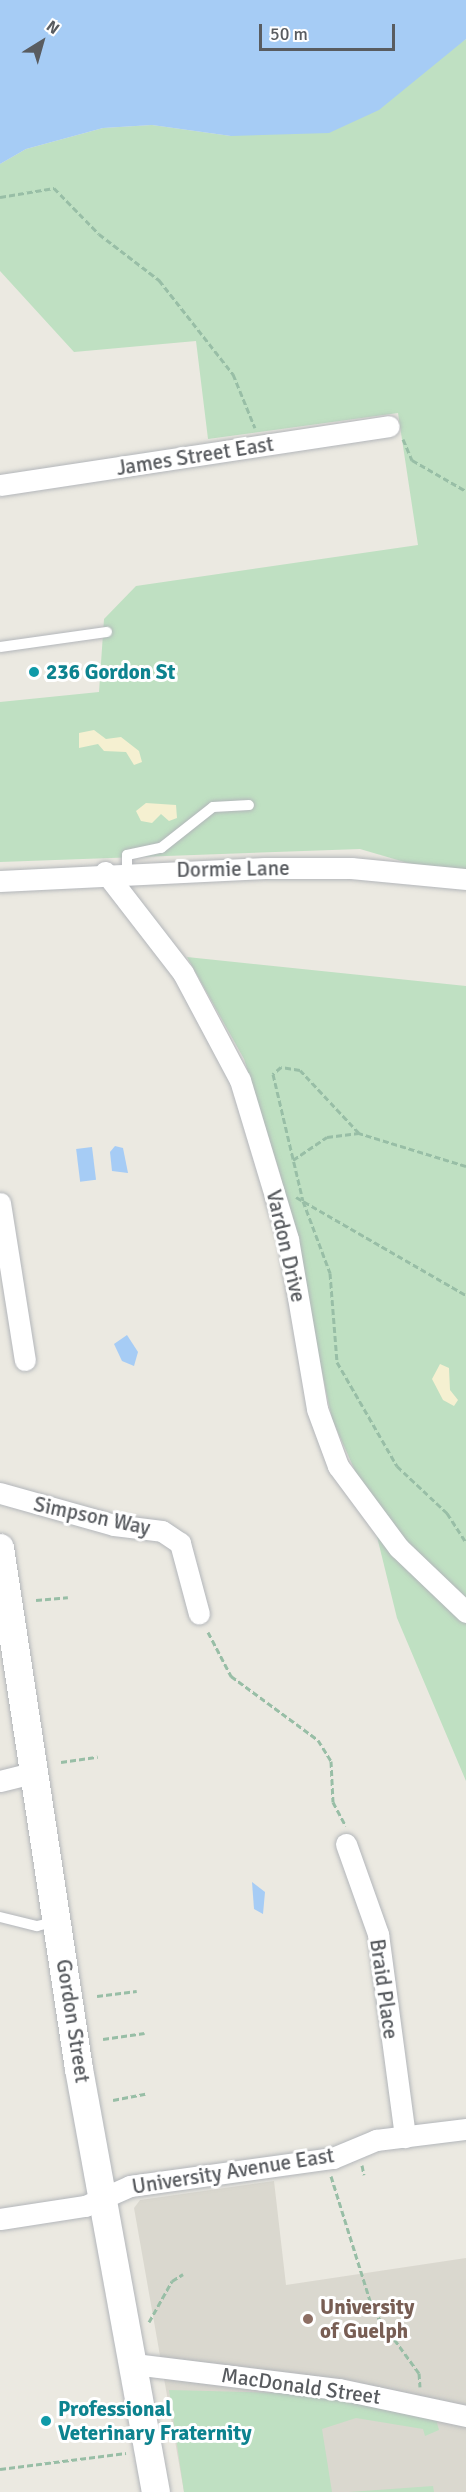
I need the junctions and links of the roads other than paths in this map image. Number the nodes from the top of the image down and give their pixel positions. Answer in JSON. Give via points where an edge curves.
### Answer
{"nodes":[{"id":1,"x":389,"y":426,"type":"road end"},
{"id":2,"x":0,"y":485,"type":"edge"},
{"id":3,"x":106,"y":632,"type":"dead end"},
{"id":4,"x":0,"y":647,"type":"edge"},
{"id":5,"x":249,"y":805,"type":"dead end"},
{"id":6,"x":105,"y":872,"type":"junction"},
{"id":7,"x":127,"y":872,"type":"junction"},
{"id":8,"x":466,"y":879,"type":"edge"},
{"id":9,"x":0,"y":881,"type":"edge"},
{"id":10,"x":0,"y":1203,"type":"edge"},
{"id":11,"x":25,"y":1360,"type":"dead end"},
{"id":12,"x":0,"y":1493,"type":"edge"},
{"id":13,"x":0,"y":1548,"type":"edge"},
{"id":14,"x":466,"y":1612,"type":"edge"},
{"id":15,"x":199,"y":1614,"type":"road end"},
{"id":16,"x":32,"y":1773,"type":"junction"},
{"id":17,"x":0,"y":1781,"type":"edge"},
{"id":18,"x":346,"y":1844,"type":"road end"},
{"id":19,"x":0,"y":1917,"type":"edge"},
{"id":20,"x":57,"y":1922,"type":"junction"},
{"id":21,"x":466,"y":2129,"type":"edge"},
{"id":22,"x":405,"y":2138,"type":"junction"},
{"id":23,"x":106,"y":2196,"type":"junction"},
{"id":24,"x":0,"y":2218,"type":"edge"},
{"id":25,"x":134,"y":2364,"type":"junction"},
{"id":26,"x":466,"y":2416,"type":"edge"},
{"id":27,"x":156,"y":2492,"type":"edge"}],
"edges":[{"from":1,"to":2,"type":"street","name":"James Street East"},
{"from":3,"to":4,"type":"lane"},
{"from":5,"to":7,"type":"lane","via":[[213,807],[161,848],[127,855]]},
{"from":6,"to":7,"type":"street","name":"Dormie Lane"},
{"from":6,"to":9,"type":"street","name":"Dormie Lane"},
{"from":6,"to":14,"type":"street","name":"Vardon Drive","via":[[152,928],[206,1012],[240,1080],[288,1239],[317,1408],[338,1466],[387,1535]]},
{"from":7,"to":8,"type":"street","name":"Dormie Lane","via":[[351,868]]},
{"from":10,"to":11,"type":"street"},
{"from":12,"to":15,"type":"street","name":"Simpson Way","via":[[114,1525],[162,1531],[180,1543]]},
{"from":13,"to":16,"type":"main road","name":"Gordon Street"},
{"from":16,"to":17,"type":"street"},
{"from":16,"to":20,"type":"main road","name":"Gordon Street"},
{"from":18,"to":22,"type":"street","name":"Braid Place","via":[[379,1941]]},
{"from":19,"to":20,"type":"lane","via":[[37,1926]]},
{"from":20,"to":23,"type":"main road","name":"Gordon Street"},
{"from":21,"to":22,"type":"street","name":"University Avenue East"},
{"from":22,"to":23,"type":"street","name":"University Avenue East","via":[[376,2140],[333,2158],[136,2185]]},
{"from":23,"to":24,"type":"street","name":"University Avenue East","via":[[86,2206]]},
{"from":23,"to":25,"type":"main road","name":"Gordon Street"},
{"from":25,"to":26,"type":"street","name":"MacDonald Street","via":[[416,2403]]},
{"from":25,"to":27,"type":"main road","name":"Gordon Street"}]}
